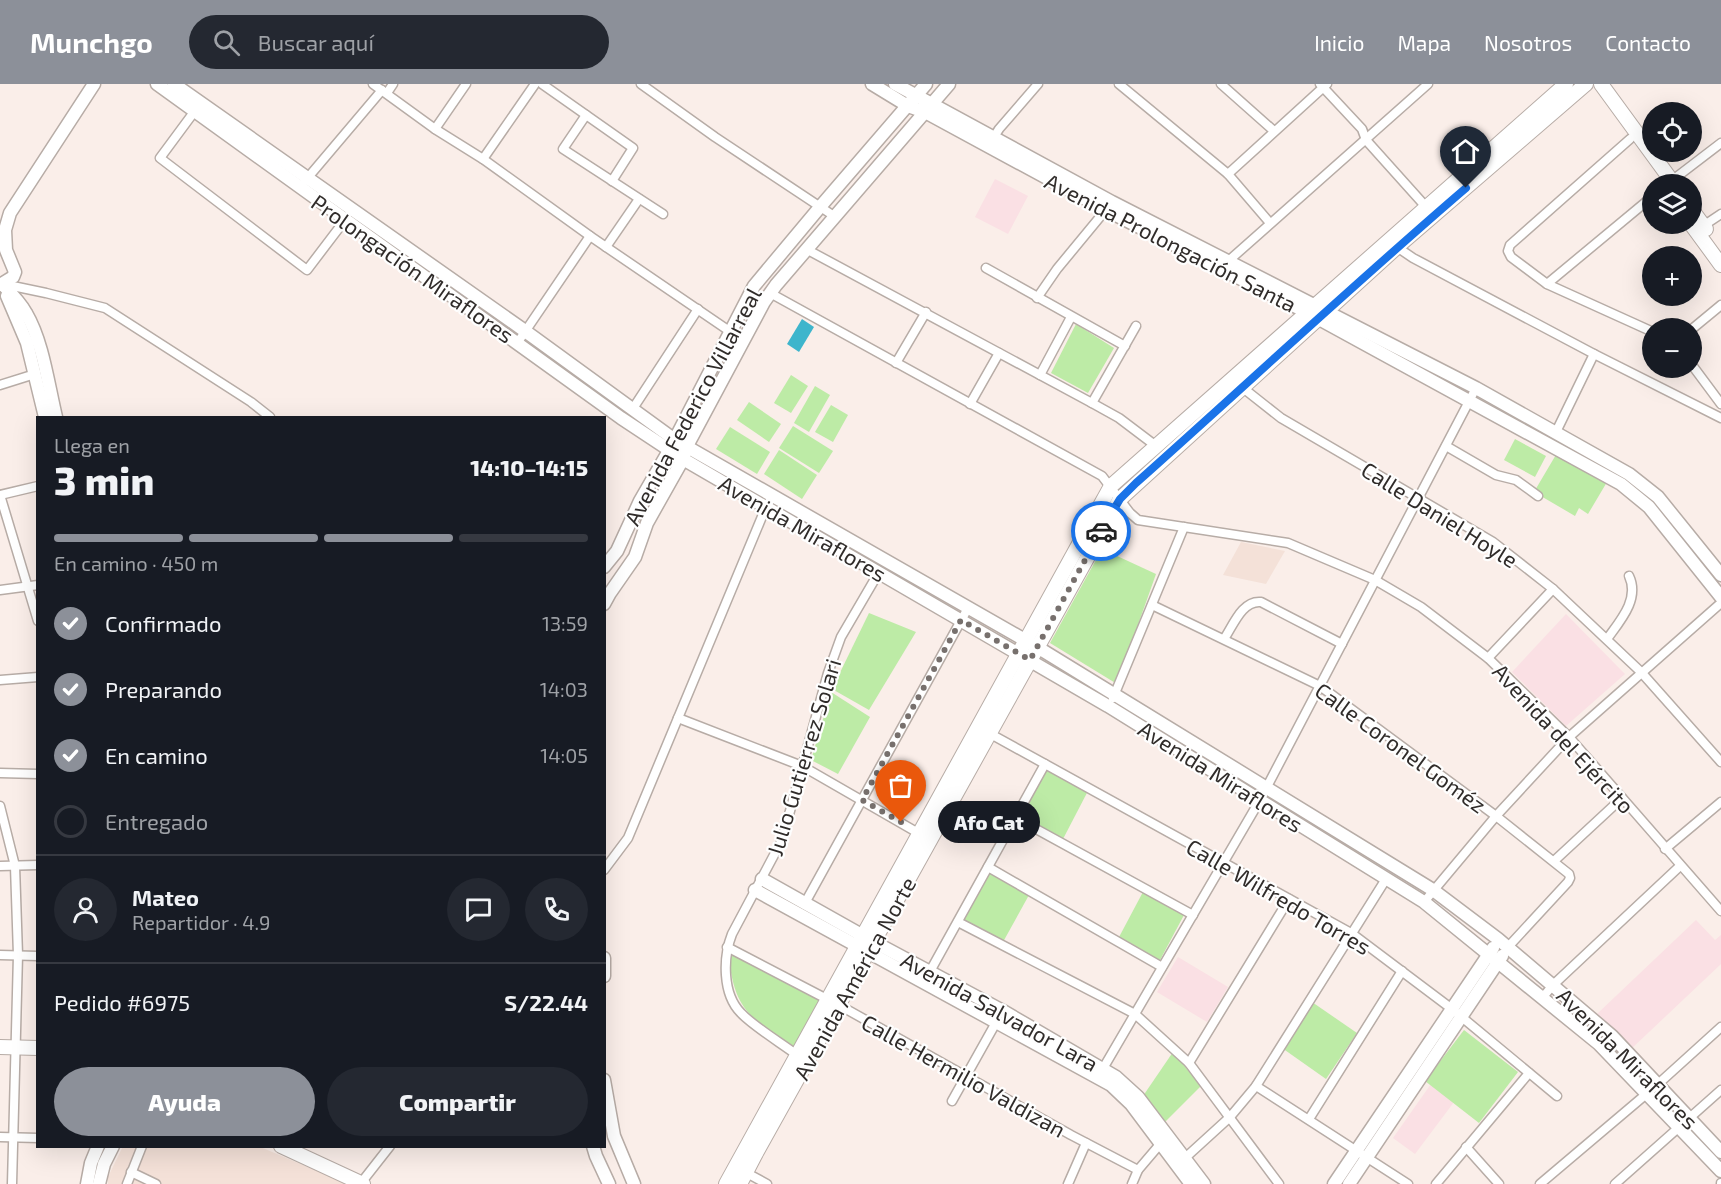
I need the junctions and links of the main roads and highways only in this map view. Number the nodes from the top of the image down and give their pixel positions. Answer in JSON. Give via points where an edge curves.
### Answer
{"nodes":[{"id":1,"x":94,"y":84,"type":"edge"},
{"id":2,"x":157,"y":84,"type":"edge"},
{"id":3,"x":174,"y":84,"type":"edge"},
{"id":4,"x":872,"y":84,"type":"edge"},
{"id":5,"x":895,"y":84,"type":"edge"},
{"id":6,"x":926,"y":84,"type":"edge"},
{"id":7,"x":949,"y":84,"type":"edge"},
{"id":8,"x":1566,"y":84,"type":"edge"},
{"id":9,"x":1588,"y":84,"type":"edge"},
{"id":10,"x":1601,"y":84,"type":"edge"},
{"id":11,"x":912,"y":101,"type":"junction"},
{"id":12,"x":197,"y":107,"type":"junction"},
{"id":13,"x":929,"y":108,"type":"junction"},
{"id":14,"x":1660,"y":174,"type":"edge"},
{"id":15,"x":1662,"y":174,"type":"edge"},
{"id":16,"x":303,"y":183,"type":"junction"},
{"id":17,"x":1702,"y":230,"type":"edge"},
{"id":18,"x":1702,"y":233,"type":"edge"},
{"id":19,"x":1393,"y":244,"type":"junction"},
{"id":20,"x":1721,"y":250,"type":"edge"},
{"id":21,"x":1721,"y":265,"type":"edge"},
{"id":22,"x":1,"y":284,"type":"edge"},
{"id":23,"x":1318,"y":312,"type":"junction"},
{"id":24,"x":1216,"y":404,"type":"junction"},
{"id":25,"x":45,"y":416,"type":"edge"},
{"id":26,"x":57,"y":416,"type":"edge"},
{"id":27,"x":672,"y":444,"type":"junction"},
{"id":28,"x":687,"y":446,"type":"junction"},
{"id":29,"x":684,"y":459,"type":"junction"},
{"id":30,"x":1658,"y":497,"type":"junction"},
{"id":31,"x":1649,"y":507,"type":"junction"},
{"id":32,"x":880,"y":557,"type":"junction"},
{"id":33,"x":606,"y":564,"type":"edge"},
{"id":34,"x":876,"y":570,"type":"junction"},
{"id":35,"x":1721,"y":575,"type":"edge"},
{"id":36,"x":1721,"y":597,"type":"edge"},
{"id":37,"x":606,"y":602,"type":"edge"},
{"id":38,"x":1028,"y":651,"type":"junction"},
{"id":39,"x":984,"y":731,"type":"junction"},
{"id":40,"x":1263,"y":795,"type":"junction"},
{"id":41,"x":1503,"y":943,"type":"junction"},
{"id":42,"x":866,"y":944,"type":"junction"},
{"id":43,"x":1494,"y":957,"type":"junction"},
{"id":44,"x":832,"y":1003,"type":"junction"},
{"id":45,"x":0,"y":1047,"type":"edge"},
{"id":46,"x":36,"y":1048,"type":"edge"},
{"id":47,"x":1101,"y":1073,"type":"junction"},
{"id":48,"x":1652,"y":1089,"type":"junction"},
{"id":49,"x":606,"y":1091,"type":"edge"},
{"id":50,"x":1685,"y":1123,"type":"junction"},
{"id":51,"x":97,"y":1148,"type":"edge"},
{"id":52,"x":112,"y":1148,"type":"edge"},
{"id":53,"x":285,"y":1148,"type":"edge"},
{"id":54,"x":594,"y":1148,"type":"edge"},
{"id":55,"x":1721,"y":1152,"type":"edge"},
{"id":56,"x":1362,"y":1154,"type":"junction"},
{"id":57,"x":1721,"y":1171,"type":"edge"},
{"id":58,"x":740,"y":1174,"type":"edge"},
{"id":59,"x":87,"y":1184,"type":"edge"},
{"id":60,"x":99,"y":1184,"type":"edge"},
{"id":61,"x":362,"y":1184,"type":"edge"},
{"id":62,"x":609,"y":1184,"type":"edge"},
{"id":63,"x":634,"y":1184,"type":"edge"},
{"id":64,"x":726,"y":1184,"type":"edge"},
{"id":65,"x":1200,"y":1184,"type":"edge"},
{"id":66,"x":1334,"y":1184,"type":"edge"},
{"id":67,"x":1349,"y":1184,"type":"edge"}],
"edges":[{"from":1,"to":22,"type":"main road","via":[[10,213],[5,230],[6,250],[15,272]]},
{"from":2,"to":12,"type":"main road","name":"Prolongación Miraflores"},
{"from":3,"to":12,"type":"main road","name":"Prolongación Miraflores"},
{"from":4,"to":11,"type":"main road","name":"Avenida Prolongación Santa"},
{"from":5,"to":11,"type":"main road","name":"Avenida Prolongación Santa"},
{"from":6,"to":11,"type":"main road","name":"Avenida Federico Villarreal"},
{"from":7,"to":13,"type":"main road","name":"Avenida Federico Villarreal"},
{"from":8,"to":19,"type":"main road","name":"Avenida América Norte","via":[[1427,208]]},
{"from":9,"to":14,"type":"main road"},
{"from":9,"to":19,"type":"main road","name":"Avenida América Norte"},
{"from":10,"to":15,"type":"main road"},
{"from":11,"to":13,"type":"main road","name":"Avenida Prolongación Santa"},
{"from":11,"to":27,"type":"main road","name":"Avenida Federico Villarreal","via":[[754,286]]},
{"from":12,"to":16,"type":"main road","name":"Prolongación Miraflores"},
{"from":13,"to":23,"type":"main road","name":"Avenida Prolongación Santa","via":[[1109,206]]},
{"from":13,"to":28,"type":"main road","name":"Avenida Federico Villarreal","via":[[770,293]]},
{"from":16,"to":27,"type":"main road","name":"Prolongación Miraflores","via":[[525,331]]},
{"from":16,"to":27,"type":"main road","name":"Prolongación Miraflores","via":[[345,220],[621,418]]},
{"from":17,"to":20,"type":"main road"},
{"from":18,"to":21,"type":"main road"},
{"from":19,"to":23,"type":"main road","name":"Avenida América Norte"},
{"from":22,"to":25,"type":"main road","via":[[27,343]]},
{"from":22,"to":26,"type":"main road","via":[[27,314]]},
{"from":23,"to":24,"type":"main road","name":"Avenida América Norte"},
{"from":23,"to":24,"type":"main road","name":"Avenida América Norte","via":[[1243,388]]},
{"from":23,"to":30,"type":"main road","name":"Avenida Prolongación Santa","via":[[1476,388],[1629,474]]},
{"from":23,"to":31,"type":"main road","name":"Avenida Prolongación Santa","via":[[1621,483]]},
{"from":24,"to":38,"type":"main road","name":"Avenida América Norte","via":[[1120,499]]},
{"from":24,"to":38,"type":"main road","name":"Avenida América Norte","via":[[1156,446],[1111,486]]},
{"from":27,"to":28,"type":"main road","name":"Avenida Miraflores"},
{"from":27,"to":29,"type":"main road","name":"Avenida Miraflores"},
{"from":27,"to":33,"type":"main road","name":"Avenida Federico Villarreal"},
{"from":28,"to":29,"type":"main road"},
{"from":28,"to":32,"type":"main road","name":"Avenida Miraflores"},
{"from":29,"to":34,"type":"main road","name":"Avenida Miraflores"},
{"from":29,"to":37,"type":"main road","name":"Avenida Federico Villarreal","via":[[647,523],[631,564]]},
{"from":30,"to":31,"type":"main road"},
{"from":30,"to":35,"type":"main road","name":"Avenida Prolongación Santa"},
{"from":31,"to":36,"type":"main road","name":"Avenida Prolongación Santa"},
{"from":32,"to":34,"type":"main road"},
{"from":32,"to":38,"type":"main road","name":"Avenida Miraflores","via":[[968,608]]},
{"from":34,"to":38,"type":"main road","name":"Avenida Miraflores","via":[[961,620]]},
{"from":38,"to":39,"type":"main road","name":"Avenida América Norte"},
{"from":38,"to":40,"type":"main road","name":"Avenida Miraflores"},
{"from":39,"to":42,"type":"main road","name":"Avenida América Norte"},
{"from":39,"to":42,"type":"main road","name":"Avenida América Norte","via":[[920,834]]},
{"from":40,"to":41,"type":"main road","name":"Avenida Miraflores","via":[[1433,890]]},
{"from":40,"to":43,"type":"main road","name":"Avenida Miraflores","via":[[1424,902]]},
{"from":41,"to":43,"type":"main road"},
{"from":41,"to":48,"type":"main road","name":"Avenida Miraflores","via":[[1612,1036]]},
{"from":42,"to":42,"type":"main road","name":"Avenida Salvador Lara","via":[[805,903],[759,884]]},
{"from":42,"to":44,"type":"main road","name":"Avenida América Norte"},
{"from":42,"to":47,"type":"main road","name":"Avenida Salvador Lara","via":[[931,972],[1003,1011]]},
{"from":42,"to":47,"type":"main road","name":"Avenida Salvador Lara","via":[[924,984]]},
{"from":43,"to":48,"type":"main road","name":"Avenida Miraflores"},
{"from":43,"to":56,"type":"main road"},
{"from":44,"to":58,"type":"main road","name":"Avenida América Norte"},
{"from":44,"to":58,"type":"main road","name":"Avenida América Norte","via":[[796,1055]]},
{"from":45,"to":46,"type":"main road"},
{"from":47,"to":65,"type":"main road","name":"Avenida Salvador Lara"},
{"from":47,"to":65,"type":"main road","name":"Avenida Salvador Lara","via":[[1138,1096]]},
{"from":48,"to":50,"type":"main road","name":"Avenida Miraflores"},
{"from":49,"to":63,"type":"main road","via":[[614,1136]]},
{"from":50,"to":55,"type":"main road","name":"Avenida Miraflores"},
{"from":50,"to":57,"type":"main road","name":"Avenida Miraflores"},
{"from":51,"to":59,"type":"main road"},
{"from":52,"to":60,"type":"main road"},
{"from":53,"to":61,"type":"main road"},
{"from":54,"to":62,"type":"main road"},
{"from":56,"to":66,"type":"main road"},
{"from":56,"to":67,"type":"main road"},
{"from":58,"to":64,"type":"main road","name":"Avenida América Norte"}]}
